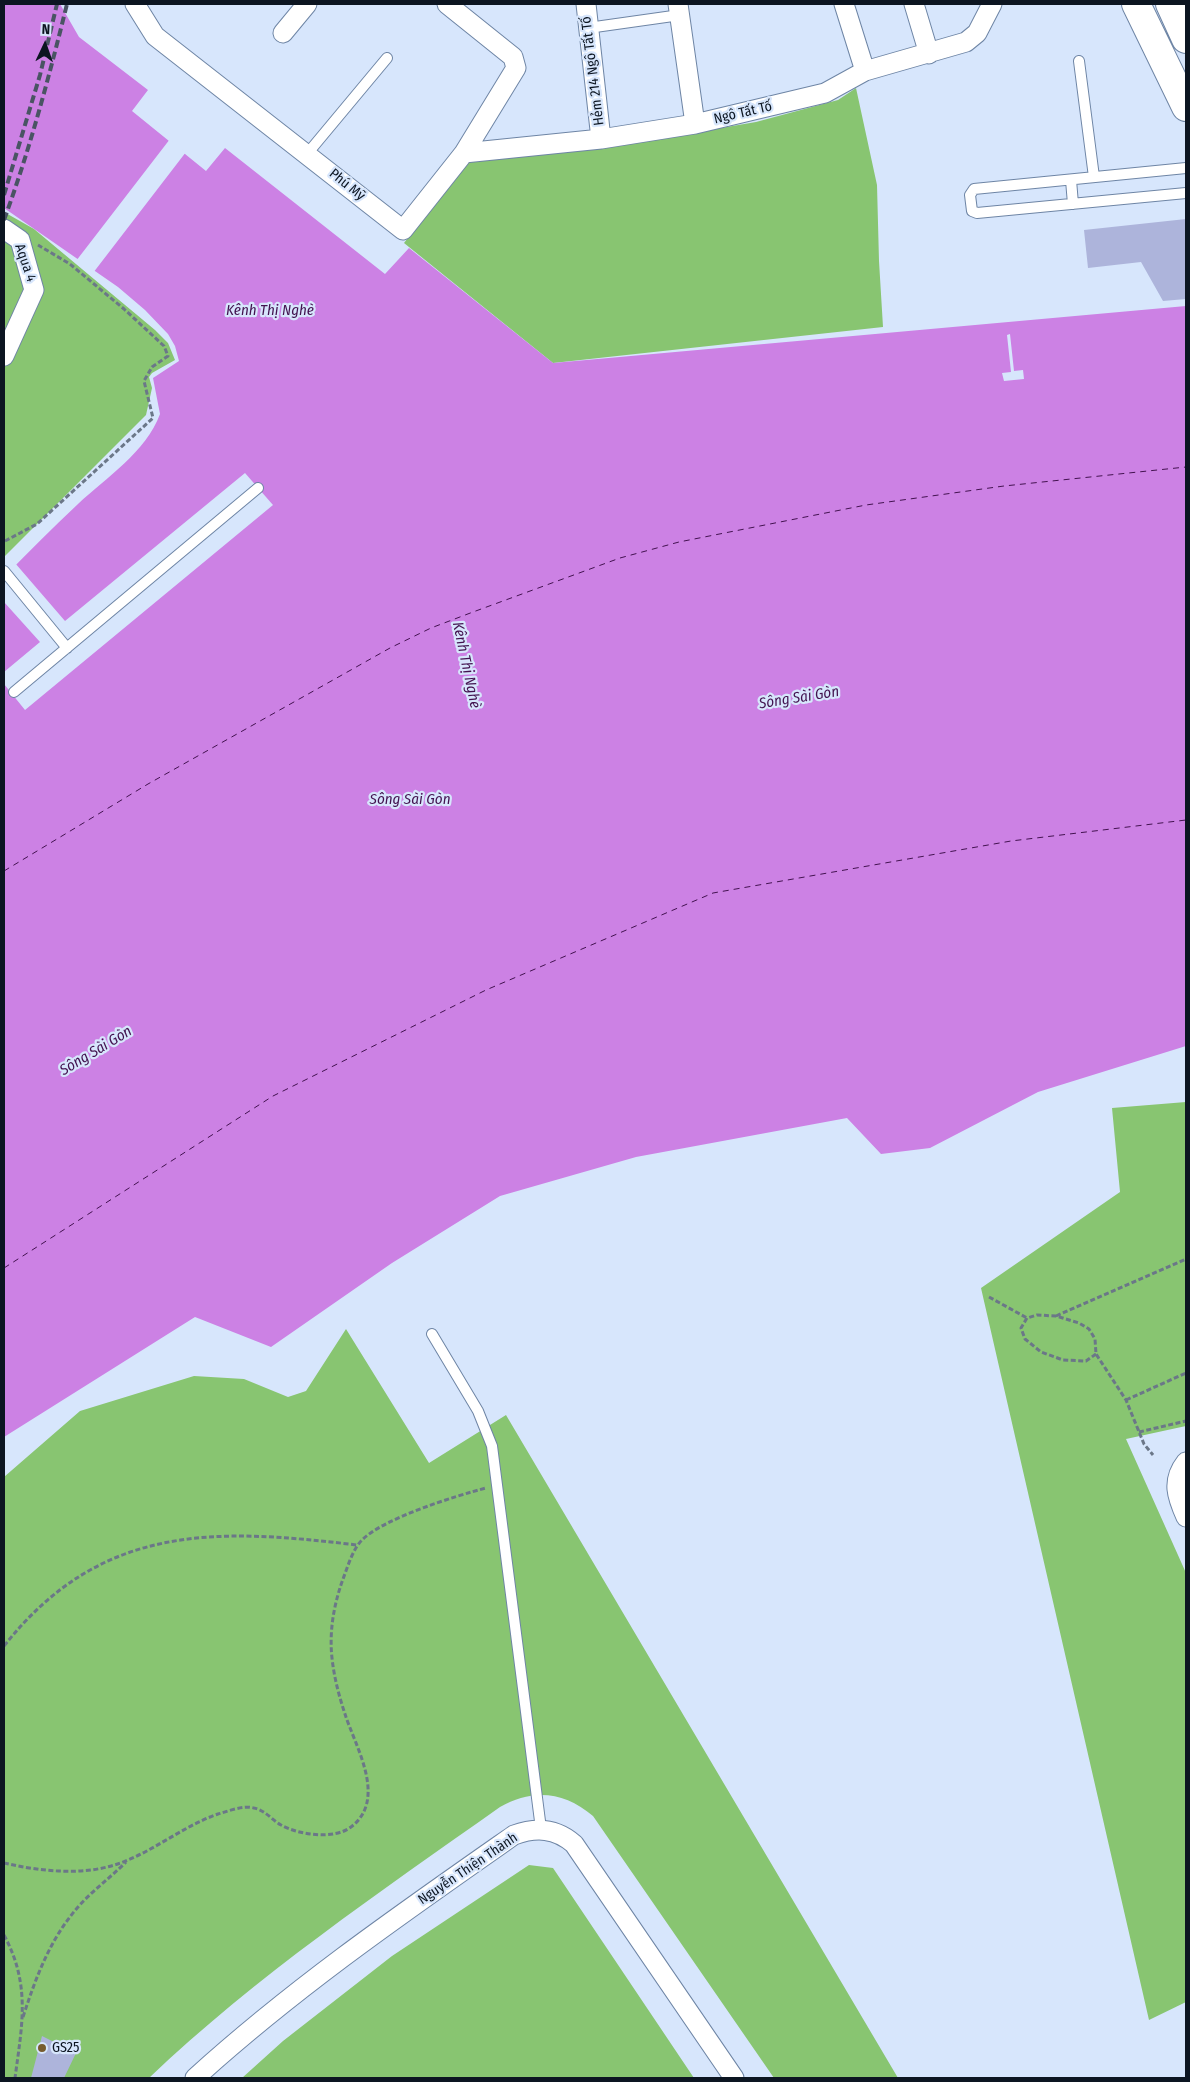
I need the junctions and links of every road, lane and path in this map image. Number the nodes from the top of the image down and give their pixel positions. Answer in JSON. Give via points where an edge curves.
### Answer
{"nodes":[{"id":1,"x":135,"y":4,"type":"edge"},
{"id":2,"x":307,"y":4,"type":"edge"},
{"id":3,"x":586,"y":4,"type":"edge"},
{"id":4,"x":844,"y":4,"type":"edge"},
{"id":5,"x":914,"y":4,"type":"edge"},
{"id":6,"x":974,"y":4,"type":"edge"},
{"id":7,"x":992,"y":4,"type":"edge"},
{"id":8,"x":1136,"y":4,"type":"edge"},
{"id":9,"x":1170,"y":4,"type":"edge"},
{"id":10,"x":458,"y":7,"type":"edge"},
{"id":11,"x":679,"y":10,"type":"edge"},
{"id":12,"x":982,"y":21,"type":"junction"},
{"id":13,"x":588,"y":28,"type":"junction"},
{"id":14,"x":283,"y":33,"type":"dead end"},
{"id":15,"x":1186,"y":39,"type":"edge"},
{"id":16,"x":929,"y":54,"type":"junction"},
{"id":17,"x":387,"y":58,"type":"dead end"},
{"id":18,"x":1079,"y":61,"type":"dead end"},
{"id":19,"x":865,"y":72,"type":"junction"},
{"id":20,"x":1186,"y":107,"type":"edge"},
{"id":21,"x":695,"y":124,"type":"junction"},
{"id":22,"x":601,"y":139,"type":"junction"},
{"id":23,"x":464,"y":153,"type":"junction"},
{"id":24,"x":307,"y":154,"type":"junction"},
{"id":25,"x":1186,"y":168,"type":"edge"},
{"id":26,"x":1094,"y":178,"type":"junction"},
{"id":27,"x":1071,"y":180,"type":"junction"},
{"id":28,"x":1186,"y":193,"type":"edge"},
{"id":29,"x":1073,"y":204,"type":"junction"},
{"id":30,"x":4,"y":229,"type":"edge"},
{"id":31,"x":31,"y":241,"type":"dead end"},
{"id":32,"x":4,"y":356,"type":"edge"},
{"id":33,"x":258,"y":488,"type":"dead end"},
{"id":34,"x":5,"y":541,"type":"dead end"},
{"id":35,"x":4,"y":572,"type":"edge"},
{"id":36,"x":67,"y":648,"type":"junction"},
{"id":37,"x":14,"y":692,"type":"dead end"},
{"id":38,"x":1186,"y":1259,"type":"edge"},
{"id":39,"x":989,"y":1297,"type":"dead end"},
{"id":40,"x":1056,"y":1316,"type":"junction"},
{"id":41,"x":1027,"y":1318,"type":"junction"},
{"id":42,"x":432,"y":1334,"type":"dead end"},
{"id":43,"x":1096,"y":1354,"type":"junction"},
{"id":44,"x":1186,"y":1373,"type":"edge"},
{"id":45,"x":1126,"y":1400,"type":"junction"},
{"id":46,"x":1186,"y":1421,"type":"edge"},
{"id":47,"x":1139,"y":1432,"type":"junction"},
{"id":48,"x":1153,"y":1455,"type":"dead end"},
{"id":49,"x":1186,"y":1462,"type":"edge"},
{"id":50,"x":497,"y":1485,"type":"junction"},
{"id":51,"x":1186,"y":1517,"type":"edge"},
{"id":52,"x":357,"y":1545,"type":"junction"},
{"id":53,"x":4,"y":1646,"type":"edge"},
{"id":54,"x":541,"y":1829,"type":"junction"},
{"id":55,"x":128,"y":1860,"type":"junction"},
{"id":56,"x":4,"y":1863,"type":"edge"},
{"id":57,"x":4,"y":1936,"type":"edge"},
{"id":58,"x":23,"y":2017,"type":"junction"},
{"id":59,"x":15,"y":2078,"type":"edge"},
{"id":60,"x":195,"y":2078,"type":"edge"},
{"id":61,"x":734,"y":2078,"type":"edge"}],
"edges":[{"from":1,"to":24,"type":"street","name":"Phú Mỹ","via":[[155,36]]},
{"from":2,"to":14,"type":"street"},
{"from":3,"to":13,"type":"street","name":"Hẻm 214 Ngô Tất Tố"},
{"from":4,"to":19,"type":"street"},
{"from":5,"to":16,"type":"street"},
{"from":6,"to":12,"type":"street"},
{"from":7,"to":12,"type":"street","name":"Ngô Tất Tố"},
{"from":8,"to":20,"type":"main road"},
{"from":9,"to":15,"type":"main road"},
{"from":10,"to":23,"type":"street","name":"Phú Mỹ","via":[[513,57],[516,68]]},
{"from":11,"to":13,"type":"lane"},
{"from":11,"to":21,"type":"street"},
{"from":12,"to":16,"type":"street","name":"Ngô Tất Tố","via":[[977,33],[966,42]]},
{"from":13,"to":22,"type":"street","name":"Hẻm 214 Ngô Tất Tố"},
{"from":16,"to":19,"type":"street","name":"Ngô Tất Tố"},
{"from":17,"to":24,"type":"lane"},
{"from":18,"to":26,"type":"lane"},
{"from":19,"to":21,"type":"street","name":"Ngô Tất Tố","via":[[826,93]]},
{"from":21,"to":22,"type":"street","name":"Ngô Tất Tố"},
{"from":22,"to":23,"type":"street","name":"Ngô Tất Tố"},
{"from":23,"to":24,"type":"street","name":"Phú Mỹ","via":[[403,230]]},
{"from":25,"to":26,"type":"lane"},
{"from":26,"to":27,"type":"lane"},
{"from":27,"to":29,"type":"lane"},
{"from":27,"to":29,"type":"lane","via":[[974,189],[970,195],[971,209],[975,213]]},
{"from":28,"to":29,"type":"lane"},
{"from":30,"to":32,"type":"street","name":"Aqua 4","via":[[20,240],[34,290]]},
{"from":31,"to":34,"type":"path","via":[[70,264],[164,346],[168,356],[152,367],[144,381],[153,418],[37,524]]},
{"from":33,"to":36,"type":"lane"},
{"from":35,"to":36,"type":"lane"},
{"from":36,"to":37,"type":"lane"},
{"from":38,"to":40,"type":"path"},
{"from":39,"to":41,"type":"path"},
{"from":40,"to":41,"type":"path"},
{"from":40,"to":43,"type":"path","via":[[1089,1329],[1096,1339]]},
{"from":41,"to":43,"type":"path","via":[[1022,1328],[1025,1339],[1041,1352],[1063,1360],[1086,1361]]},
{"from":42,"to":50,"type":"lane","via":[[485,1423],[492,1446]]},
{"from":43,"to":45,"type":"path"},
{"from":44,"to":45,"type":"path"},
{"from":45,"to":47,"type":"path"},
{"from":46,"to":47,"type":"path"},
{"from":47,"to":48,"type":"path"},
{"from":49,"to":51,"type":"street","via":[[1178,1475],[1176,1490]]},
{"from":50,"to":52,"type":"path","via":[[450,1498],[404,1516],[369,1534]]},
{"from":50,"to":54,"type":"lane"},
{"from":52,"to":53,"type":"path","via":[[220,1536],[177,1539],[140,1547],[103,1562],[65,1585],[29,1616]]},
{"from":52,"to":55,"type":"path","via":[[337,1599],[331,1641],[338,1690],[366,1774],[367,1798],[358,1820],[352,1827],[338,1833],[295,1831],[258,1809],[246,1807],[201,1821]]},
{"from":54,"to":60,"type":"street","name":"Nguyễn Thiện Thành","via":[[514,1835],[349,1950]]},
{"from":54,"to":61,"type":"street","via":[[560,1834],[574,1844]]},
{"from":55,"to":56,"type":"path","via":[[106,1867],[77,1870],[39,1869]]},
{"from":55,"to":58,"type":"path","via":[[65,1922],[44,1960]]},
{"from":57,"to":58,"type":"path","via":[[19,1971]]},
{"from":58,"to":59,"type":"path"}]}
